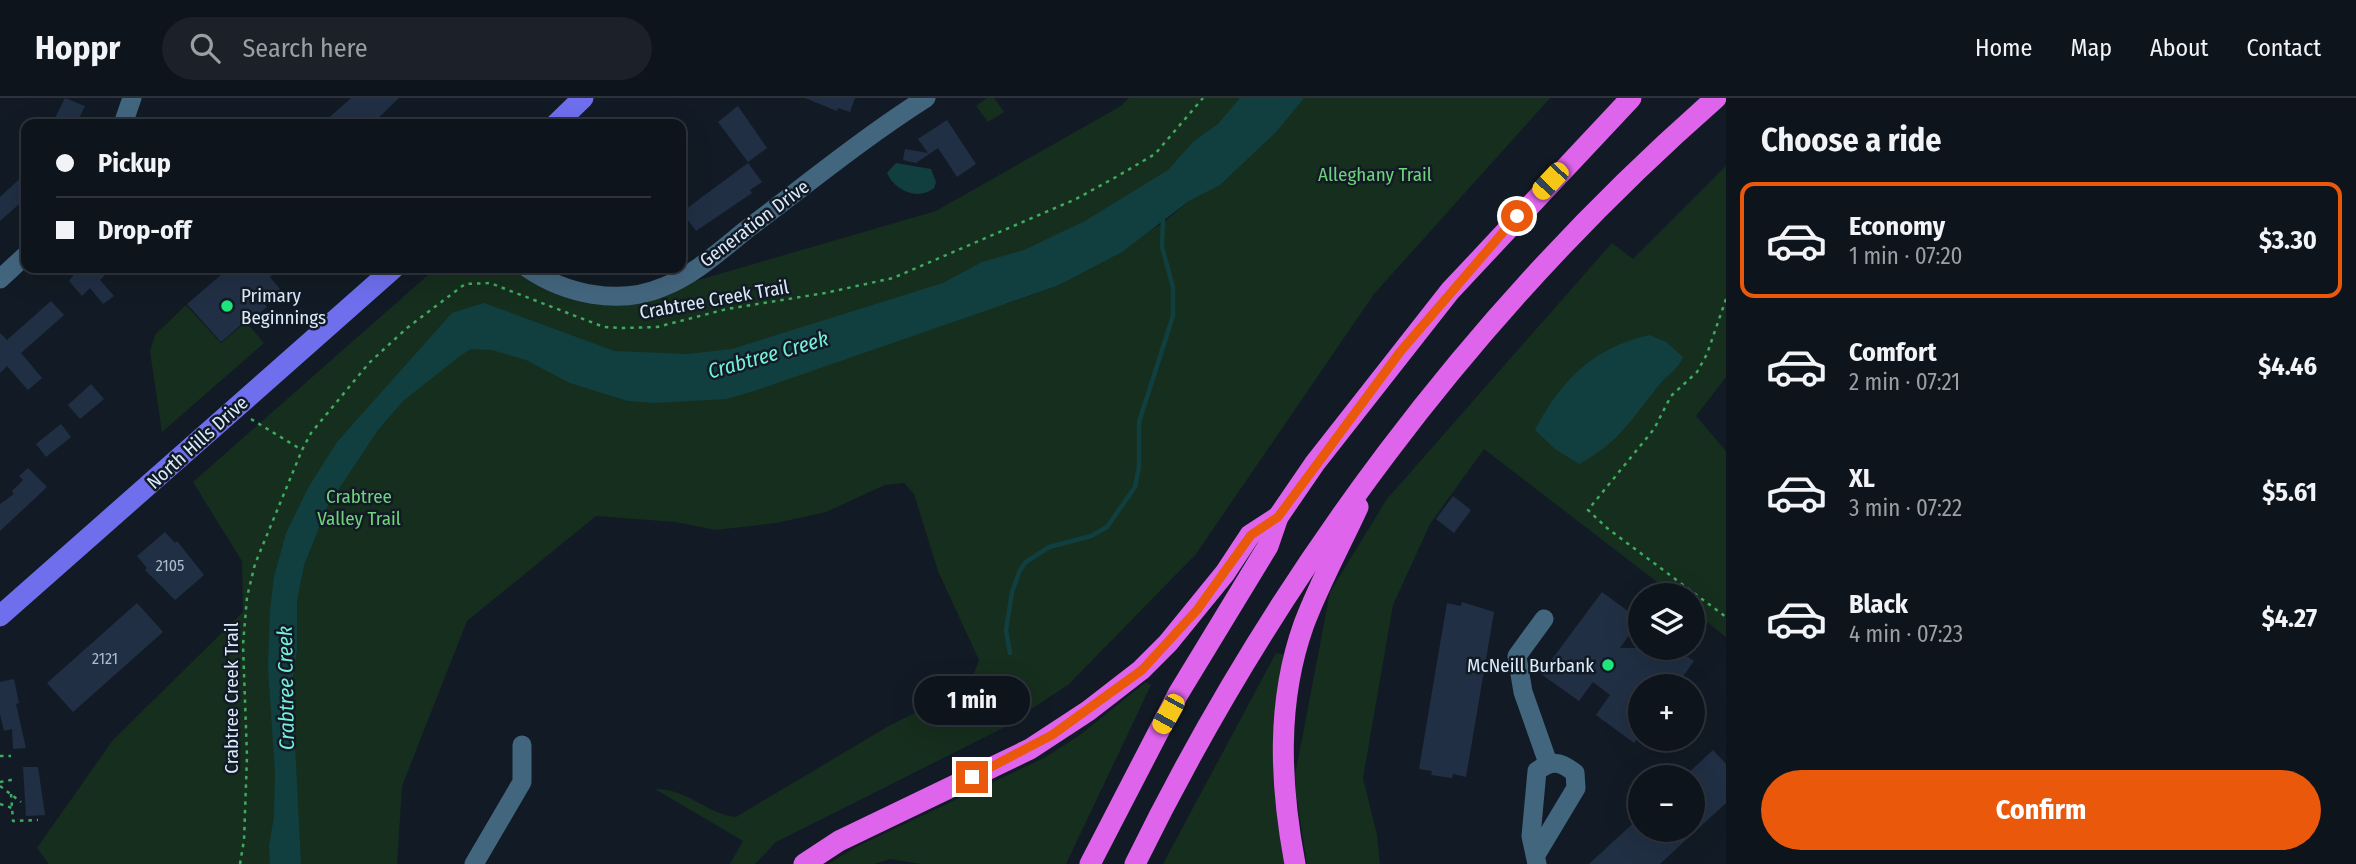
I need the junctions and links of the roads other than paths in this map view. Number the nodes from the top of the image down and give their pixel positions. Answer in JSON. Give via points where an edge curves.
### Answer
{"nodes":[{"id":1,"x":132,"y":98,"type":"edge"},
{"id":2,"x":583,"y":98,"type":"edge"},
{"id":3,"x":926,"y":98,"type":"edge"},
{"id":4,"x":1630,"y":98,"type":"edge"},
{"id":5,"x":1716,"y":98,"type":"edge"},
{"id":6,"x":125,"y":119,"type":"edge"},
{"id":7,"x":561,"y":119,"type":"edge"},
{"id":8,"x":21,"y":260,"type":"edge"},
{"id":9,"x":388,"y":273,"type":"edge"},
{"id":10,"x":536,"y":273,"type":"edge"},
{"id":11,"x":0,"y":279,"type":"edge"},
{"id":12,"x":1379,"y":465,"type":"junction"},
{"id":13,"x":1278,"y":517,"type":"junction"},
{"id":14,"x":0,"y":616,"type":"edge"},
{"id":15,"x":1544,"y":619,"type":"dead end"},
{"id":16,"x":522,"y":745,"type":"dead end"},
{"id":17,"x":1548,"y":763,"type":"junction"},
{"id":18,"x":1537,"y":858,"type":"edge"},
{"id":19,"x":474,"y":864,"type":"edge"},
{"id":20,"x":804,"y":864,"type":"edge"},
{"id":21,"x":1090,"y":864,"type":"edge"},
{"id":22,"x":1135,"y":864,"type":"edge"},
{"id":23,"x":1295,"y":864,"type":"edge"}],
"edges":[{"from":1,"to":6,"type":"street"},
{"from":2,"to":7,"type":"main road"},
{"from":3,"to":10,"type":"street","name":"Generation Drive","via":[[663,288],[625,295],[588,294]]},
{"from":4,"to":13,"type":"highway","via":[[1450,291],[1361,402]]},
{"from":5,"to":12,"type":"highway","via":[[1516,296]]},
{"from":8,"to":11,"type":"street"},
{"from":9,"to":14,"type":"main road","name":"North Hills Drive"},
{"from":12,"to":22,"type":"highway","via":[[1319,544],[1268,623]]},
{"from":12,"to":23,"type":"highway","via":[[1320,585],[1292,673],[1283,734],[1283,777]]},
{"from":13,"to":20,"type":"highway","via":[[1251,535],[1225,573],[1142,670],[1088,711],[1021,753],[839,841]]},
{"from":13,"to":21,"type":"highway","via":[[1268,546],[1178,694]]},
{"from":15,"to":17,"type":"street","via":[[1517,656],[1523,692]]},
{"from":16,"to":19,"type":"street","via":[[522,782]]},
{"from":17,"to":18,"type":"street","via":[[1536,771],[1531,836]]},
{"from":17,"to":18,"type":"street","via":[[1563,763],[1575,773],[1576,788]]}]}
